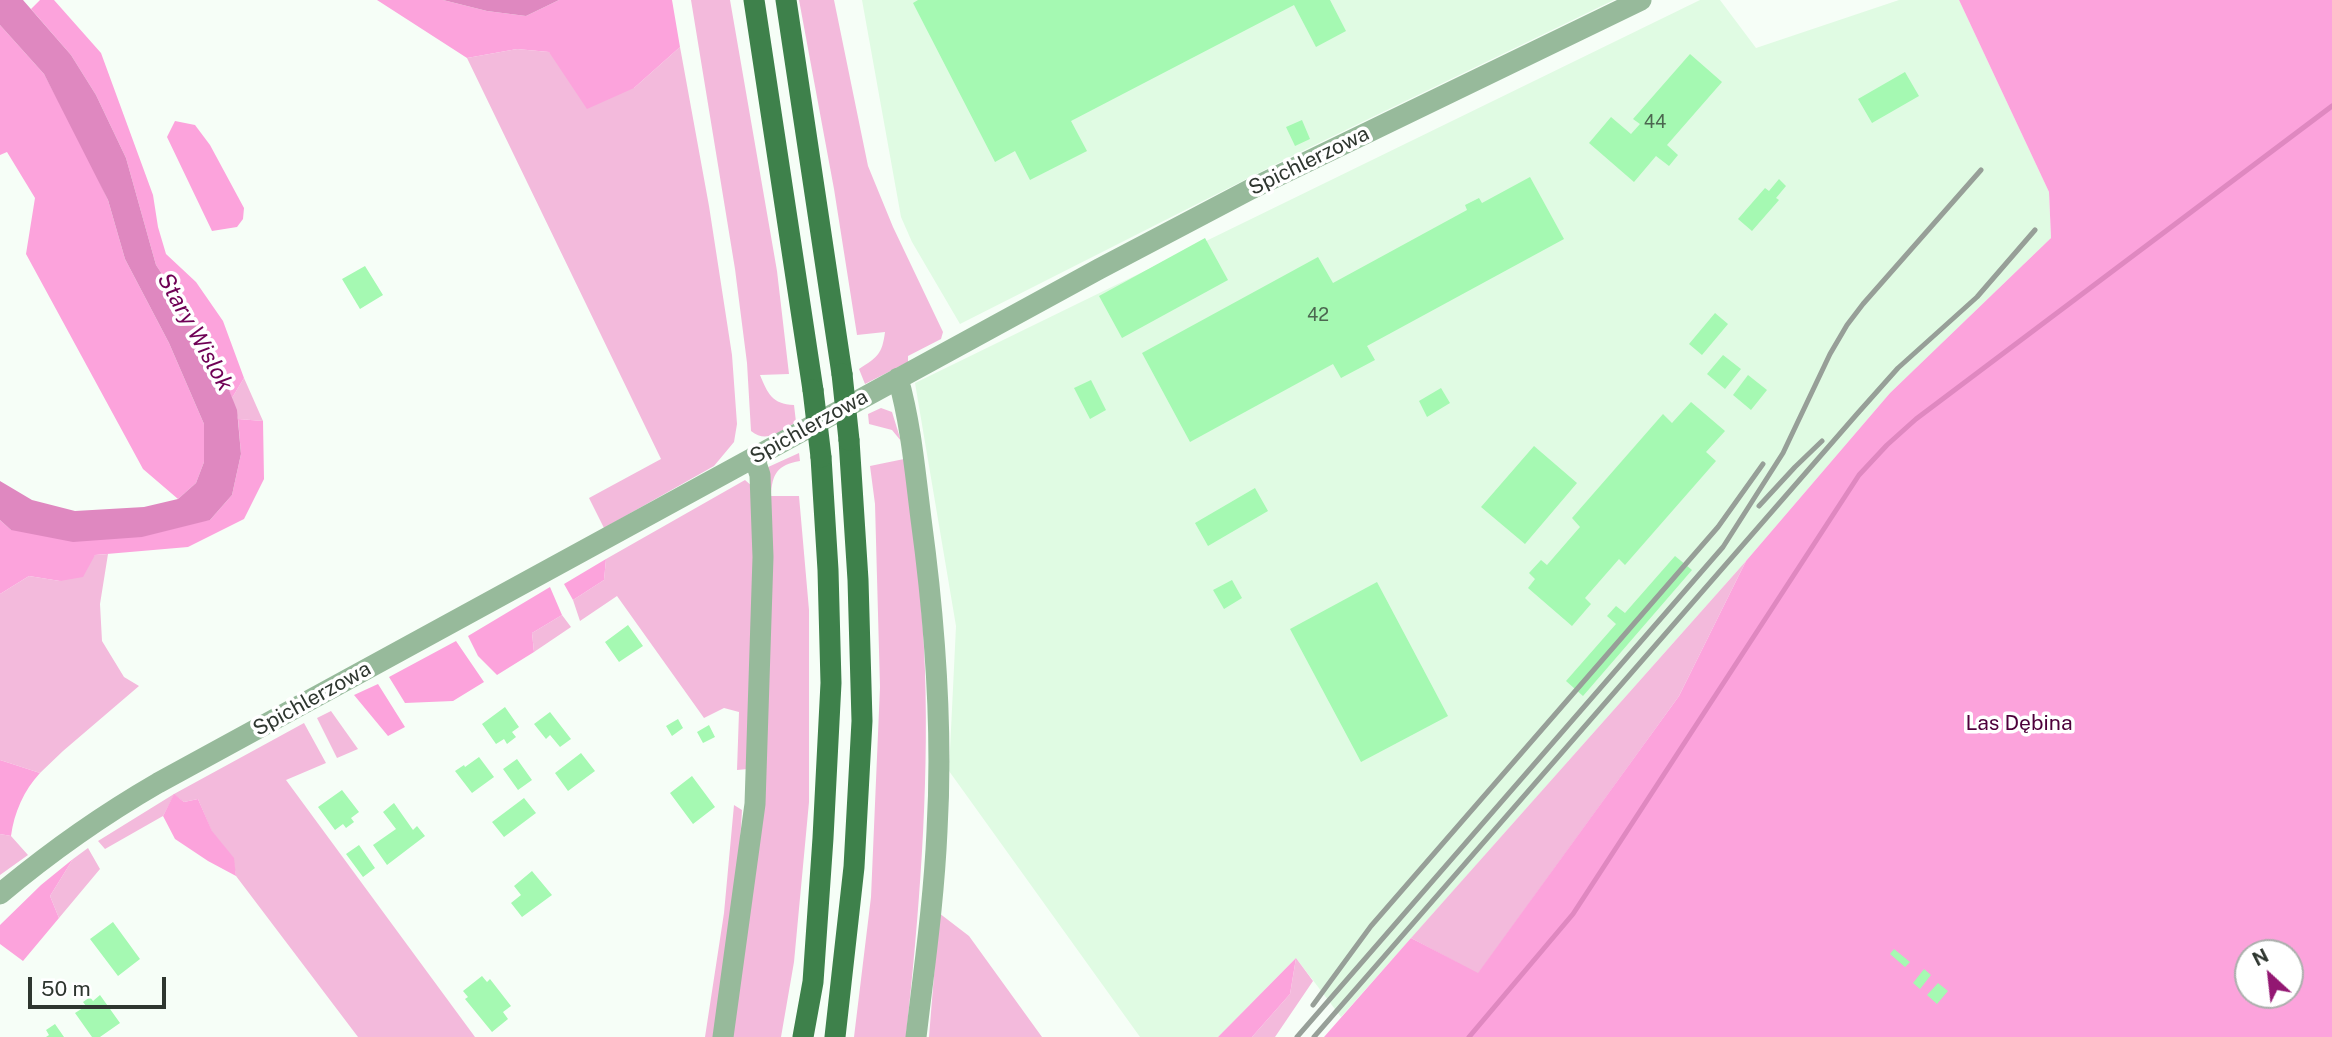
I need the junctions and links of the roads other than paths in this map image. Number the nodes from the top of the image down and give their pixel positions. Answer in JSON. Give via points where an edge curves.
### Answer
{"nodes":[{"id":1,"x":754,"y":0,"type":"edge"},
{"id":2,"x":786,"y":0,"type":"edge"},
{"id":3,"x":1642,"y":0,"type":"edge"},
{"id":4,"x":898,"y":378,"type":"junction"},
{"id":5,"x":754,"y":457,"type":"junction"},
{"id":6,"x":0,"y":894,"type":"edge"},
{"id":7,"x":723,"y":1037,"type":"edge"},
{"id":8,"x":803,"y":1037,"type":"edge"},
{"id":9,"x":835,"y":1037,"type":"edge"},
{"id":10,"x":916,"y":1037,"type":"edge"}],
"edges":[{"from":1,"to":8,"type":"main road","bridge":true,"via":[[813,390],[828,570],[831,683],[823,838],[814,969]]},
{"from":2,"to":9,"type":"main road","bridge":true,"via":[[842,374],[858,580],[862,721]]},
{"from":3,"to":4,"type":"street","name":"Spichlerzowa","via":[[1251,189]]},
{"from":4,"to":5,"type":"street","name":"Spichlerzowa"},
{"from":4,"to":10,"type":"street","via":[[908,414],[932,600],[937,698],[937,831]]},
{"from":5,"to":6,"type":"street","name":"Spichlerzowa","via":[[113,809]]},
{"from":5,"to":7,"type":"street","via":[[760,475],[763,556],[755,804]]}]}
